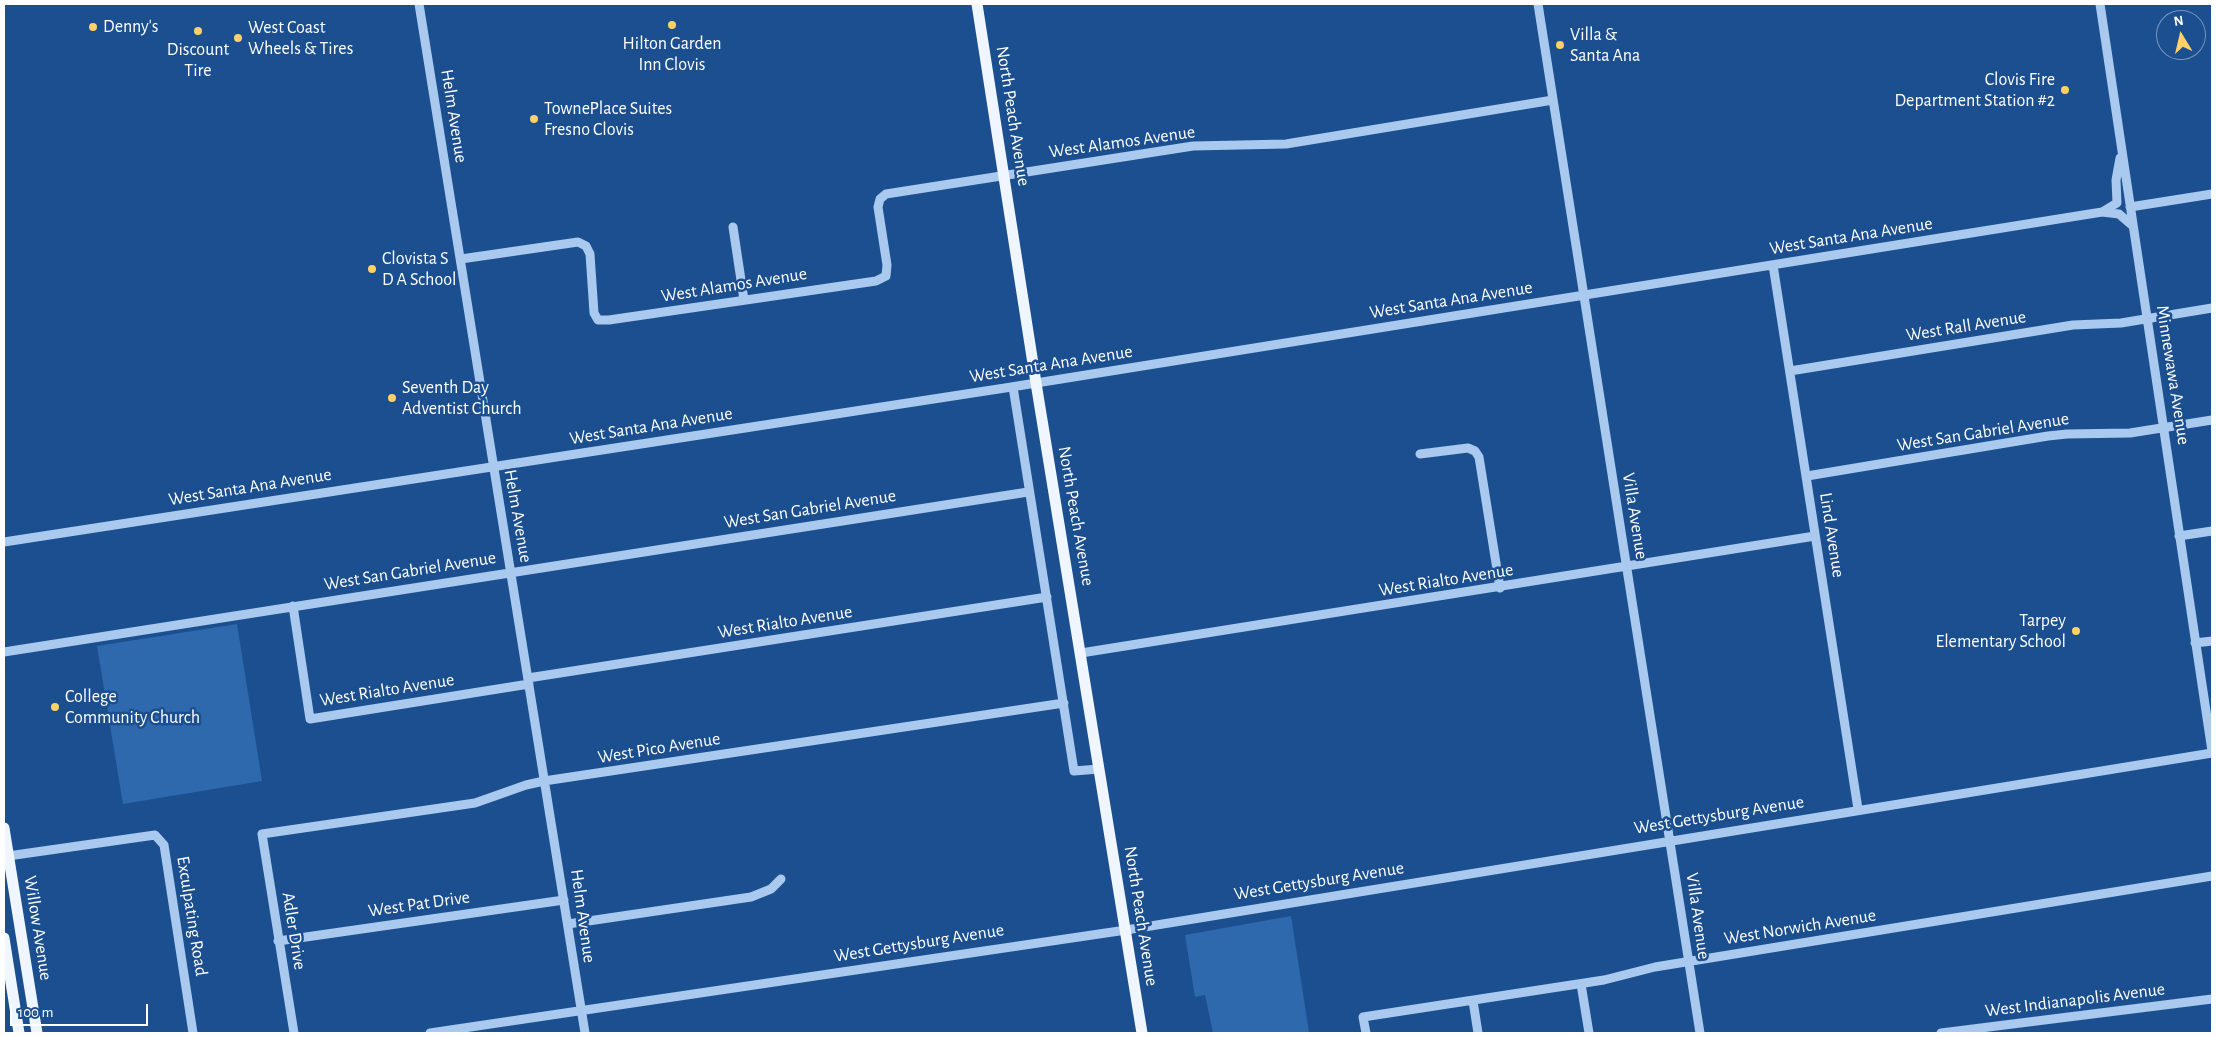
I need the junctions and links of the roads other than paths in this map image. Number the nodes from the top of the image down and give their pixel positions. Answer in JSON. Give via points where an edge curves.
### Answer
{"nodes":[{"id":1,"x":419,"y":4,"type":"edge"},
{"id":2,"x":977,"y":4,"type":"edge"},
{"id":3,"x":1538,"y":4,"type":"edge"},
{"id":4,"x":2100,"y":4,"type":"edge"},
{"id":5,"x":1553,"y":100,"type":"junction"},
{"id":6,"x":2122,"y":150,"type":"junction"},
{"id":7,"x":1005,"y":177,"type":"junction"},
{"id":8,"x":2212,"y":194,"type":"edge"},
{"id":9,"x":2130,"y":207,"type":"junction"},
{"id":10,"x":2102,"y":212,"type":"junction"},
{"id":11,"x":2133,"y":226,"type":"junction"},
{"id":12,"x":733,"y":227,"type":"dead end"},
{"id":13,"x":461,"y":259,"type":"junction"},
{"id":14,"x":1773,"y":265,"type":"junction"},
{"id":15,"x":1584,"y":295,"type":"junction"},
{"id":16,"x":744,"y":300,"type":"junction"},
{"id":17,"x":2212,"y":308,"type":"edge"},
{"id":18,"x":2148,"y":319,"type":"junction"},
{"id":19,"x":1790,"y":371,"type":"junction"},
{"id":20,"x":1036,"y":383,"type":"junction"},
{"id":21,"x":1013,"y":387,"type":"junction"},
{"id":22,"x":2212,"y":420,"type":"edge"},
{"id":23,"x":2165,"y":428,"type":"junction"},
{"id":24,"x":1420,"y":454,"type":"dead end"},
{"id":25,"x":492,"y":466,"type":"junction"},
{"id":26,"x":1806,"y":476,"type":"junction"},
{"id":27,"x":1028,"y":492,"type":"junction"},
{"id":28,"x":2212,"y":530,"type":"edge"},
{"id":29,"x":1815,"y":536,"type":"junction"},
{"id":30,"x":2180,"y":536,"type":"junction"},
{"id":31,"x":4,"y":542,"type":"edge"},
{"id":32,"x":1626,"y":567,"type":"junction"},
{"id":33,"x":511,"y":572,"type":"junction"},
{"id":34,"x":1500,"y":588,"type":"junction"},
{"id":35,"x":1047,"y":597,"type":"junction"},
{"id":36,"x":293,"y":606,"type":"junction"},
{"id":37,"x":2212,"y":640,"type":"edge"},
{"id":38,"x":2195,"y":643,"type":"junction"},
{"id":39,"x":4,"y":652,"type":"edge"},
{"id":40,"x":1081,"y":653,"type":"junction"},
{"id":41,"x":528,"y":681,"type":"junction"},
{"id":42,"x":1064,"y":703,"type":"junction"},
{"id":43,"x":2212,"y":752,"type":"edge"},
{"id":44,"x":1099,"y":769,"type":"junction"},
{"id":45,"x":544,"y":781,"type":"junction"},
{"id":46,"x":1858,"y":809,"type":"junction"},
{"id":47,"x":4,"y":828,"type":"edge"},
{"id":48,"x":262,"y":834,"type":"joint"},
{"id":49,"x":1670,"y":840,"type":"junction"},
{"id":50,"x":8,"y":856,"type":"junction"},
{"id":51,"x":2212,"y":876,"type":"edge"},
{"id":52,"x":4,"y":878,"type":"edge"},
{"id":53,"x":781,"y":879,"type":"dead end"},
{"id":54,"x":564,"y":900,"type":"junction"},
{"id":55,"x":568,"y":924,"type":"junction"},
{"id":56,"x":1126,"y":930,"type":"junction"},
{"id":57,"x":4,"y":938,"type":"edge"},
{"id":58,"x":278,"y":941,"type":"junction"},
{"id":59,"x":23,"y":945,"type":"junction"},
{"id":60,"x":1688,"y":961,"type":"junction"},
{"id":61,"x":1581,"y":984,"type":"junction"},
{"id":62,"x":1473,"y":1000,"type":"junction"},
{"id":63,"x":2212,"y":1000,"type":"edge"},
{"id":64,"x":581,"y":1010,"type":"junction"},
{"id":65,"x":19,"y":1033,"type":"edge"},
{"id":66,"x":37,"y":1033,"type":"edge"},
{"id":67,"x":194,"y":1033,"type":"edge"},
{"id":68,"x":294,"y":1033,"type":"edge"},
{"id":69,"x":430,"y":1033,"type":"edge"},
{"id":70,"x":585,"y":1033,"type":"edge"},
{"id":71,"x":1142,"y":1033,"type":"edge"},
{"id":72,"x":1366,"y":1033,"type":"edge"},
{"id":73,"x":1478,"y":1033,"type":"edge"},
{"id":74,"x":1590,"y":1033,"type":"edge"},
{"id":75,"x":1700,"y":1033,"type":"edge"},
{"id":76,"x":1941,"y":1033,"type":"edge"}],
"edges":[{"from":1,"to":13,"type":"street","name":"Helm Avenue"},
{"from":2,"to":7,"type":"main road","name":"North Peach Avenue"},
{"from":3,"to":5,"type":"street","name":"Villa Avenue"},
{"from":4,"to":6,"type":"street","name":"Minnewawa Avenue"},
{"from":5,"to":7,"type":"street","name":"West Alamos Avenue","via":[[1280,145],[1193,146]]},
{"from":5,"to":15,"type":"street","name":"Villa Avenue"},
{"from":6,"to":9,"type":"street","name":"Minnewawa Avenue"},
{"from":6,"to":10,"type":"street","via":[[2116,180],[2117,203]]},
{"from":7,"to":16,"type":"street","name":"West Alamos Avenue","via":[[886,194],[878,207],[886,276],[876,281]]},
{"from":7,"to":20,"type":"main road","name":"North Peach Avenue"},
{"from":8,"to":9,"type":"street"},
{"from":9,"to":11,"type":"street","name":"Minnewawa Avenue"},
{"from":10,"to":11,"type":"street","name":"West Santa Ana Avenue","via":[[2119,214]]},
{"from":10,"to":14,"type":"street","name":"West Santa Ana Avenue"},
{"from":11,"to":18,"type":"street","name":"Minnewawa Avenue"},
{"from":12,"to":16,"type":"street"},
{"from":13,"to":16,"type":"street","name":"West Alamos Avenue","via":[[578,242],[586,246],[590,254],[592,304],[598,320]]},
{"from":13,"to":25,"type":"street","name":"Helm Avenue"},
{"from":14,"to":15,"type":"street","name":"West Santa Ana Avenue"},
{"from":14,"to":19,"type":"street","name":"Lind Avenue"},
{"from":15,"to":20,"type":"street","name":"West Santa Ana Avenue"},
{"from":15,"to":32,"type":"street","name":"Villa Avenue"},
{"from":17,"to":18,"type":"street","name":"West Rall Avenue"},
{"from":18,"to":19,"type":"street","name":"West Rall Avenue","via":[[2073,325]]},
{"from":18,"to":23,"type":"street","name":"Minnewawa Avenue"},
{"from":19,"to":26,"type":"street","name":"Lind Avenue"},
{"from":20,"to":21,"type":"street","name":"West Santa Ana Avenue"},
{"from":20,"to":40,"type":"main road","name":"North Peach Avenue"},
{"from":21,"to":25,"type":"street","name":"West Santa Ana Avenue"},
{"from":21,"to":27,"type":"street"},
{"from":22,"to":23,"type":"street","name":"West San Gabriel Avenue"},
{"from":23,"to":26,"type":"street","name":"West San Gabriel Avenue","via":[[2130,433],[2048,436]]},
{"from":23,"to":30,"type":"street","name":"Minnewawa Avenue"},
{"from":24,"to":34,"type":"street","via":[[1468,448],[1476,451]]},
{"from":25,"to":31,"type":"street","name":"West Santa Ana Avenue"},
{"from":25,"to":33,"type":"street","name":"Helm Avenue"},
{"from":26,"to":29,"type":"street","name":"Lind Avenue"},
{"from":27,"to":33,"type":"street","name":"West San Gabriel Avenue"},
{"from":27,"to":35,"type":"street"},
{"from":28,"to":30,"type":"street"},
{"from":29,"to":32,"type":"street","name":"West Rialto Avenue"},
{"from":29,"to":46,"type":"street","name":"Lind Avenue"},
{"from":30,"to":38,"type":"street","name":"Minnewawa Avenue"},
{"from":32,"to":34,"type":"street","name":"West Rialto Avenue"},
{"from":32,"to":49,"type":"street","name":"Villa Avenue"},
{"from":33,"to":36,"type":"street","name":"West San Gabriel Avenue"},
{"from":33,"to":41,"type":"street","name":"Helm Avenue"},
{"from":34,"to":40,"type":"street","name":"West Rialto Avenue"},
{"from":35,"to":41,"type":"street","name":"West Rialto Avenue"},
{"from":35,"to":42,"type":"street"},
{"from":36,"to":39,"type":"street","name":"West San Gabriel Avenue"},
{"from":36,"to":41,"type":"street","name":"West Rialto Avenue","via":[[310,719]]},
{"from":37,"to":38,"type":"street"},
{"from":38,"to":43,"type":"street","name":"Minnewawa Avenue"},
{"from":40,"to":44,"type":"main road","name":"North Peach Avenue"},
{"from":41,"to":45,"type":"street","name":"Helm Avenue"},
{"from":42,"to":44,"type":"street","via":[[1074,771]]},
{"from":42,"to":45,"type":"street","name":"West Pico Avenue"},
{"from":43,"to":46,"type":"street","name":"West Gettysburg Avenue"},
{"from":44,"to":56,"type":"main road","name":"North Peach Avenue"},
{"from":45,"to":48,"type":"street","name":"West Pico Avenue","via":[[475,803]]},
{"from":45,"to":54,"type":"street","name":"Helm Avenue"},
{"from":46,"to":49,"type":"street","name":"West Gettysburg Avenue"},
{"from":47,"to":50,"type":"main road","name":"Willow Avenue"},
{"from":48,"to":58,"type":"street","name":"Adler Drive"},
{"from":49,"to":56,"type":"street","name":"West Gettysburg Avenue"},
{"from":49,"to":60,"type":"street","name":"Villa Avenue"},
{"from":50,"to":59,"type":"main road","name":"Willow Avenue"},
{"from":50,"to":67,"type":"street","name":"Exculpating Road","via":[[155,834],[164,845]]},
{"from":51,"to":60,"type":"street","name":"West Norwich Avenue"},
{"from":52,"to":59,"type":"main road","via":[[13,928]]},
{"from":53,"to":55,"type":"street","via":[[771,889],[751,897]]},
{"from":54,"to":55,"type":"street","name":"Helm Avenue"},
{"from":54,"to":58,"type":"street","name":"West Pat Drive"},
{"from":55,"to":64,"type":"street","name":"Helm Avenue"},
{"from":56,"to":64,"type":"street","name":"West Gettysburg Avenue"},
{"from":56,"to":71,"type":"main road","name":"North Peach Avenue"},
{"from":57,"to":65,"type":"main road","name":"Willow Avenue"},
{"from":58,"to":68,"type":"street","name":"Adler Drive"},
{"from":59,"to":66,"type":"main road","name":"Willow Avenue"},
{"from":60,"to":61,"type":"street","name":"West Norwich Avenue"},
{"from":60,"to":75,"type":"street","name":"Villa Avenue"},
{"from":61,"to":62,"type":"street","name":"West Norwich Avenue"},
{"from":61,"to":74,"type":"street"},
{"from":62,"to":72,"type":"street","name":"West Norwich Avenue","via":[[1363,1017]]},
{"from":62,"to":73,"type":"street"},
{"from":63,"to":76,"type":"street","name":"West Indianapolis Avenue"},
{"from":64,"to":69,"type":"street","name":"West Gettysburg Avenue"},
{"from":64,"to":70,"type":"street","name":"Helm Avenue"}]}
